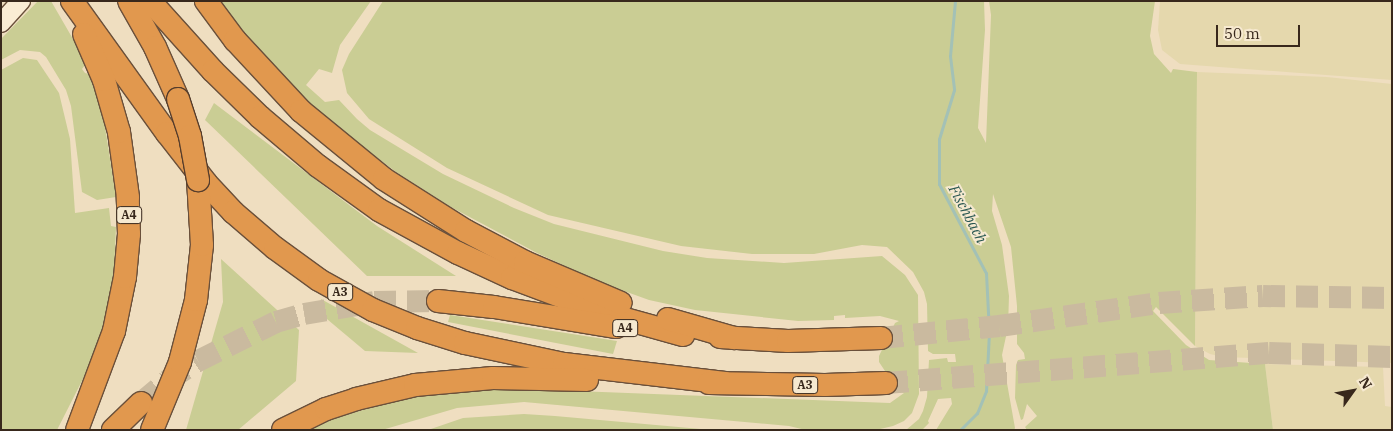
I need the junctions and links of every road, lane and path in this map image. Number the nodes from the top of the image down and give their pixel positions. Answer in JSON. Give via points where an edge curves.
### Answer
{"nodes":[{"id":1,"x":21,"y":1,"type":"edge"},
{"id":2,"x":67,"y":1,"type":"edge"},
{"id":3,"x":72,"y":1,"type":"edge"},
{"id":4,"x":129,"y":1,"type":"edge"},
{"id":5,"x":150,"y":1,"type":"edge"},
{"id":6,"x":206,"y":1,"type":"edge"},
{"id":7,"x":1,"y":23,"type":"edge"},
{"id":8,"x":438,"y":301,"type":"tunnel mouth"},
{"id":9,"x":683,"y":335,"type":"junction"},
{"id":10,"x":734,"y":338,"type":"junction"},
{"id":11,"x":881,"y":338,"type":"tunnel mouth"},
{"id":12,"x":101,"y":370,"type":"junction"},
{"id":13,"x":725,"y":383,"type":"junction"},
{"id":14,"x":886,"y":383,"type":"tunnel mouth"},
{"id":15,"x":151,"y":407,"type":"junction"},
{"id":16,"x":68,"y":430,"type":"edge"},
{"id":17,"x":77,"y":430,"type":"edge"},
{"id":18,"x":113,"y":430,"type":"edge"},
{"id":19,"x":150,"y":430,"type":"edge"},
{"id":20,"x":283,"y":430,"type":"edge"}],
"edges":[{"from":1,"to":7,"type":"main road"},
{"from":2,"to":12,"type":"highway","number":"A4","via":[[97,60],[113,108],[126,178],[129,234],[126,277]]},
{"from":3,"to":13,"type":"highway","number":"A3","via":[[206,183],[233,212],[275,248],[320,280],[373,310],[465,343],[564,364]]},
{"from":4,"to":15,"type":"highway","bridge":true,"via":[[155,47],[190,136],[198,180],[202,245],[196,300],[186,341]]},
{"from":5,"to":9,"type":"highway","via":[[260,117],[318,166],[379,210],[512,278],[610,315]]},
{"from":6,"to":10,"type":"highway","via":[[235,40],[301,111],[384,179],[466,231],[524,262],[611,300]]},
{"from":8,"to":9,"type":"highway","number":"A4"},
{"from":9,"to":10,"type":"highway"},
{"from":10,"to":11,"type":"highway","via":[[823,341]]},
{"from":12,"to":16,"type":"highway"},
{"from":12,"to":17,"type":"highway","number":"A4"},
{"from":13,"to":14,"type":"highway","number":"A3"},
{"from":13,"to":20,"type":"highway","number":"A3","via":[[527,378],[444,381],[396,388],[356,399]]},
{"from":15,"to":18,"type":"highway"},
{"from":15,"to":19,"type":"highway"}]}
